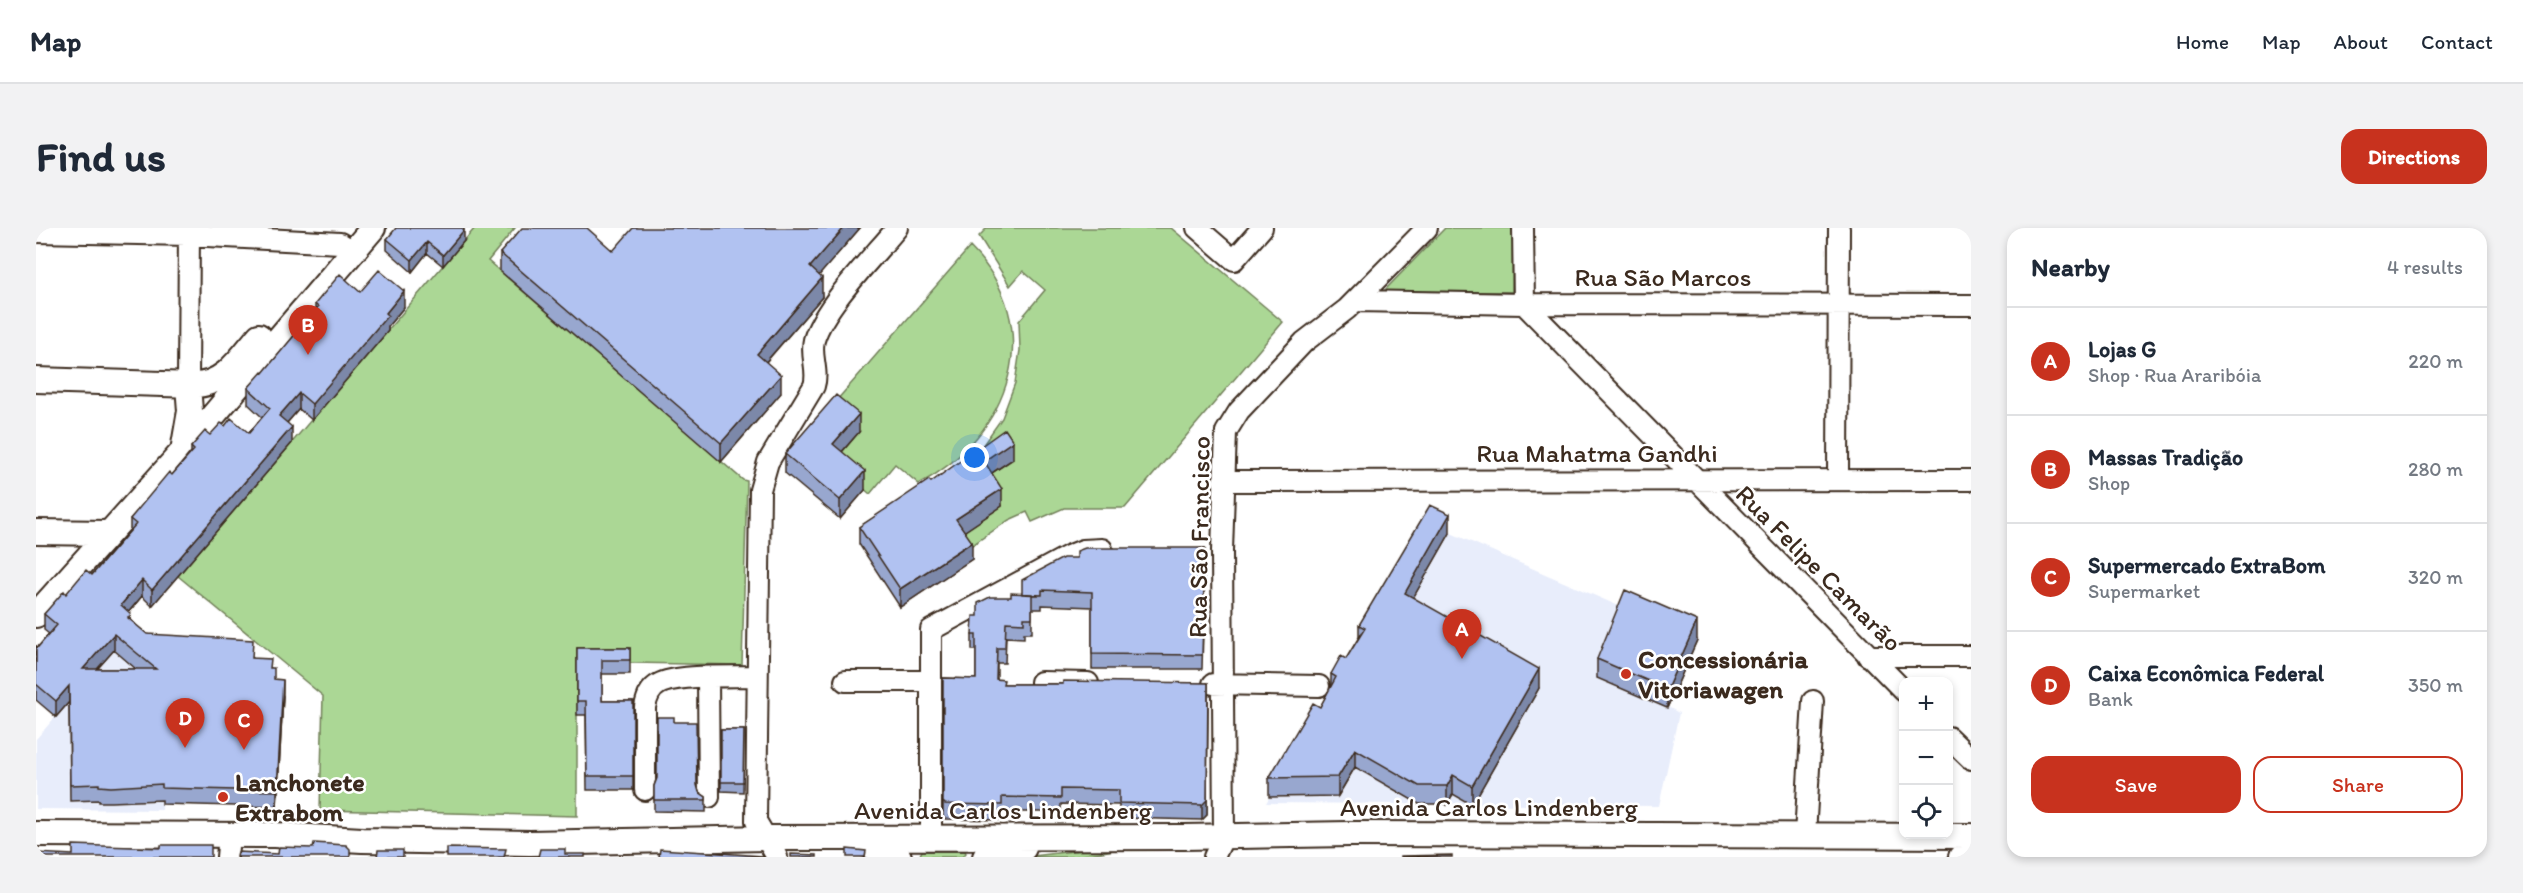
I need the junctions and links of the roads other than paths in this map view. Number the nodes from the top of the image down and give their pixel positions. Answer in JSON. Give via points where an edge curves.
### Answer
{"nodes":[{"id":1,"x":373,"y":228,"type":"edge"},
{"id":2,"x":897,"y":228,"type":"edge"},
{"id":3,"x":1197,"y":228,"type":"edge"},
{"id":4,"x":1262,"y":228,"type":"edge"},
{"id":5,"x":1427,"y":228,"type":"edge"},
{"id":6,"x":1523,"y":228,"type":"edge"},
{"id":7,"x":1839,"y":228,"type":"edge"},
{"id":8,"x":36,"y":232,"type":"edge"},
{"id":9,"x":189,"y":232,"type":"edge"},
{"id":10,"x":348,"y":241,"type":"edge"},
{"id":11,"x":1356,"y":301,"type":"junction"},
{"id":12,"x":1524,"y":304,"type":"junction"},
{"id":13,"x":1839,"y":304,"type":"junction"},
{"id":14,"x":1971,"y":304,"type":"edge"},
{"id":15,"x":36,"y":380,"type":"edge"},
{"id":16,"x":188,"y":385,"type":"junction"},
{"id":17,"x":183,"y":452,"type":"junction"},
{"id":18,"x":1838,"y":479,"type":"junction"},
{"id":19,"x":1694,"y":480,"type":"junction"},
{"id":20,"x":1971,"y":480,"type":"edge"},
{"id":21,"x":1223,"y":481,"type":"junction"},
{"id":22,"x":36,"y":532,"type":"edge"},
{"id":23,"x":108,"y":533,"type":"junction"},
{"id":24,"x":1117,"y":549,"type":"edge"},
{"id":25,"x":1199,"y":551,"type":"edge"},
{"id":26,"x":1222,"y":551,"type":"junction"},
{"id":27,"x":36,"y":615,"type":"edge"},
{"id":28,"x":1868,"y":656,"type":"junction"},
{"id":29,"x":1971,"y":656,"type":"edge"},
{"id":30,"x":757,"y":676,"type":"junction"},
{"id":31,"x":708,"y":678,"type":"junction"},
{"id":32,"x":845,"y":681,"type":"dead end"},
{"id":33,"x":931,"y":681,"type":"junction"},
{"id":34,"x":1041,"y":682,"type":"edge"},
{"id":35,"x":1110,"y":683,"type":"edge"},
{"id":36,"x":1190,"y":684,"type":"edge"},
{"id":37,"x":1224,"y":685,"type":"junction"},
{"id":38,"x":1319,"y":686,"type":"dead end"},
{"id":39,"x":1899,"y":686,"type":"edge"},
{"id":40,"x":1813,"y":701,"type":"dead end"},
{"id":41,"x":1953,"y":742,"type":"edge"},
{"id":42,"x":1971,"y":759,"type":"edge"},
{"id":43,"x":645,"y":790,"type":"dead end"},
{"id":44,"x":708,"y":797,"type":"edge"},
{"id":45,"x":36,"y":834,"type":"edge"},
{"id":46,"x":1971,"y":836,"type":"edge"},
{"id":47,"x":1074,"y":837,"type":"junction"},
{"id":48,"x":1184,"y":837,"type":"junction"},
{"id":49,"x":931,"y":838,"type":"junction"},
{"id":50,"x":853,"y":839,"type":"junction"},
{"id":51,"x":228,"y":846,"type":"edge"},
{"id":52,"x":1219,"y":846,"type":"edge"},
{"id":53,"x":1808,"y":846,"type":"edge"},
{"id":54,"x":362,"y":848,"type":"edge"},
{"id":55,"x":772,"y":848,"type":"edge"},
{"id":56,"x":529,"y":850,"type":"edge"},
{"id":57,"x":899,"y":857,"type":"edge"},
{"id":58,"x":985,"y":857,"type":"edge"},
{"id":59,"x":1201,"y":857,"type":"edge"},
{"id":60,"x":1960,"y":857,"type":"edge"},
{"id":61,"x":1971,"y":857,"type":"edge"}],
"edges":[{"from":1,"to":10,"type":"main road"},
{"from":2,"to":30,"type":"street","via":[[839,299],[816,335],[814,386],[763,477],[758,504]]},
{"from":3,"to":4,"type":"street","via":[[1234,260]]},
{"from":5,"to":11,"type":"street","name":"Rua São Francisco"},
{"from":6,"to":12,"type":"street"},
{"from":7,"to":13,"type":"street"},
{"from":8,"to":9,"type":"street"},
{"from":9,"to":10,"type":"street"},
{"from":9,"to":16,"type":"street"},
{"from":10,"to":16,"type":"main road","via":[[225,375],[211,383]]},
{"from":10,"to":17,"type":"main road"},
{"from":11,"to":12,"type":"street","name":"Rua São Marcos"},
{"from":11,"to":21,"type":"street","name":"Rua São Francisco","via":[[1308,338],[1233,417],[1226,432]]},
{"from":12,"to":13,"type":"street","name":"Rua São Marcos"},
{"from":12,"to":19,"type":"street","name":"Rua Felipe Camarão"},
{"from":13,"to":14,"type":"street","name":"Rua São Marcos"},
{"from":13,"to":18,"type":"street"},
{"from":15,"to":16,"type":"main road"},
{"from":16,"to":17,"type":"main road","via":[[190,411]]},
{"from":17,"to":23,"type":"main road"},
{"from":18,"to":19,"type":"street","name":"Rua Mahatma Gandhi"},
{"from":18,"to":20,"type":"street","name":"Rua Mahatma Gandhi"},
{"from":19,"to":21,"type":"street","name":"Rua Mahatma Gandhi"},
{"from":19,"to":28,"type":"street","name":"Rua Felipe Camarão"},
{"from":21,"to":26,"type":"street","name":"Rua São Francisco"},
{"from":22,"to":23,"type":"main road"},
{"from":23,"to":27,"type":"main road"},
{"from":24,"to":33,"type":"street","via":[[1093,549],[1068,556],[931,630]]},
{"from":25,"to":26,"type":"street"},
{"from":26,"to":37,"type":"street","name":"Rua São Francisco"},
{"from":28,"to":29,"type":"street"},
{"from":28,"to":39,"type":"street","name":"Rua Felipe Camarão"},
{"from":30,"to":31,"type":"street"},
{"from":30,"to":55,"type":"street","via":[[756,821]]},
{"from":31,"to":43,"type":"street","via":[[672,680],[658,684],[648,694]]},
{"from":31,"to":44,"type":"street"},
{"from":32,"to":33,"type":"street"},
{"from":33,"to":49,"type":"street"},
{"from":34,"to":35,"type":"street"},
{"from":36,"to":37,"type":"street"},
{"from":37,"to":38,"type":"street"},
{"from":37,"to":52,"type":"street","name":"Rua São Francisco"},
{"from":40,"to":53,"type":"street"},
{"from":41,"to":42,"type":"street"},
{"from":45,"to":51,"type":"main road","name":"Avenida Carlos Lindenberg"},
{"from":46,"to":53,"type":"main road","name":"Avenida Carlos Lindenberg"},
{"from":47,"to":48,"type":"main road","name":"Avenida Carlos Lindenberg"},
{"from":47,"to":49,"type":"main road","name":"Avenida Carlos Lindenberg"},
{"from":47,"to":58,"type":"main road"},
{"from":48,"to":52,"type":"main road","name":"Avenida Carlos Lindenberg"},
{"from":48,"to":59,"type":"main road"},
{"from":49,"to":50,"type":"main road","name":"Avenida Carlos Lindenberg"},
{"from":50,"to":55,"type":"main road","name":"Avenida Carlos Lindenberg"},
{"from":50,"to":57,"type":"main road"},
{"from":51,"to":54,"type":"main road","name":"Avenida Carlos Lindenberg"},
{"from":52,"to":53,"type":"main road","name":"Avenida Carlos Lindenberg"},
{"from":54,"to":56,"type":"main road","name":"Avenida Carlos Lindenberg"},
{"from":55,"to":56,"type":"main road","name":"Avenida Carlos Lindenberg"},
{"from":60,"to":61,"type":"main road"}]}
